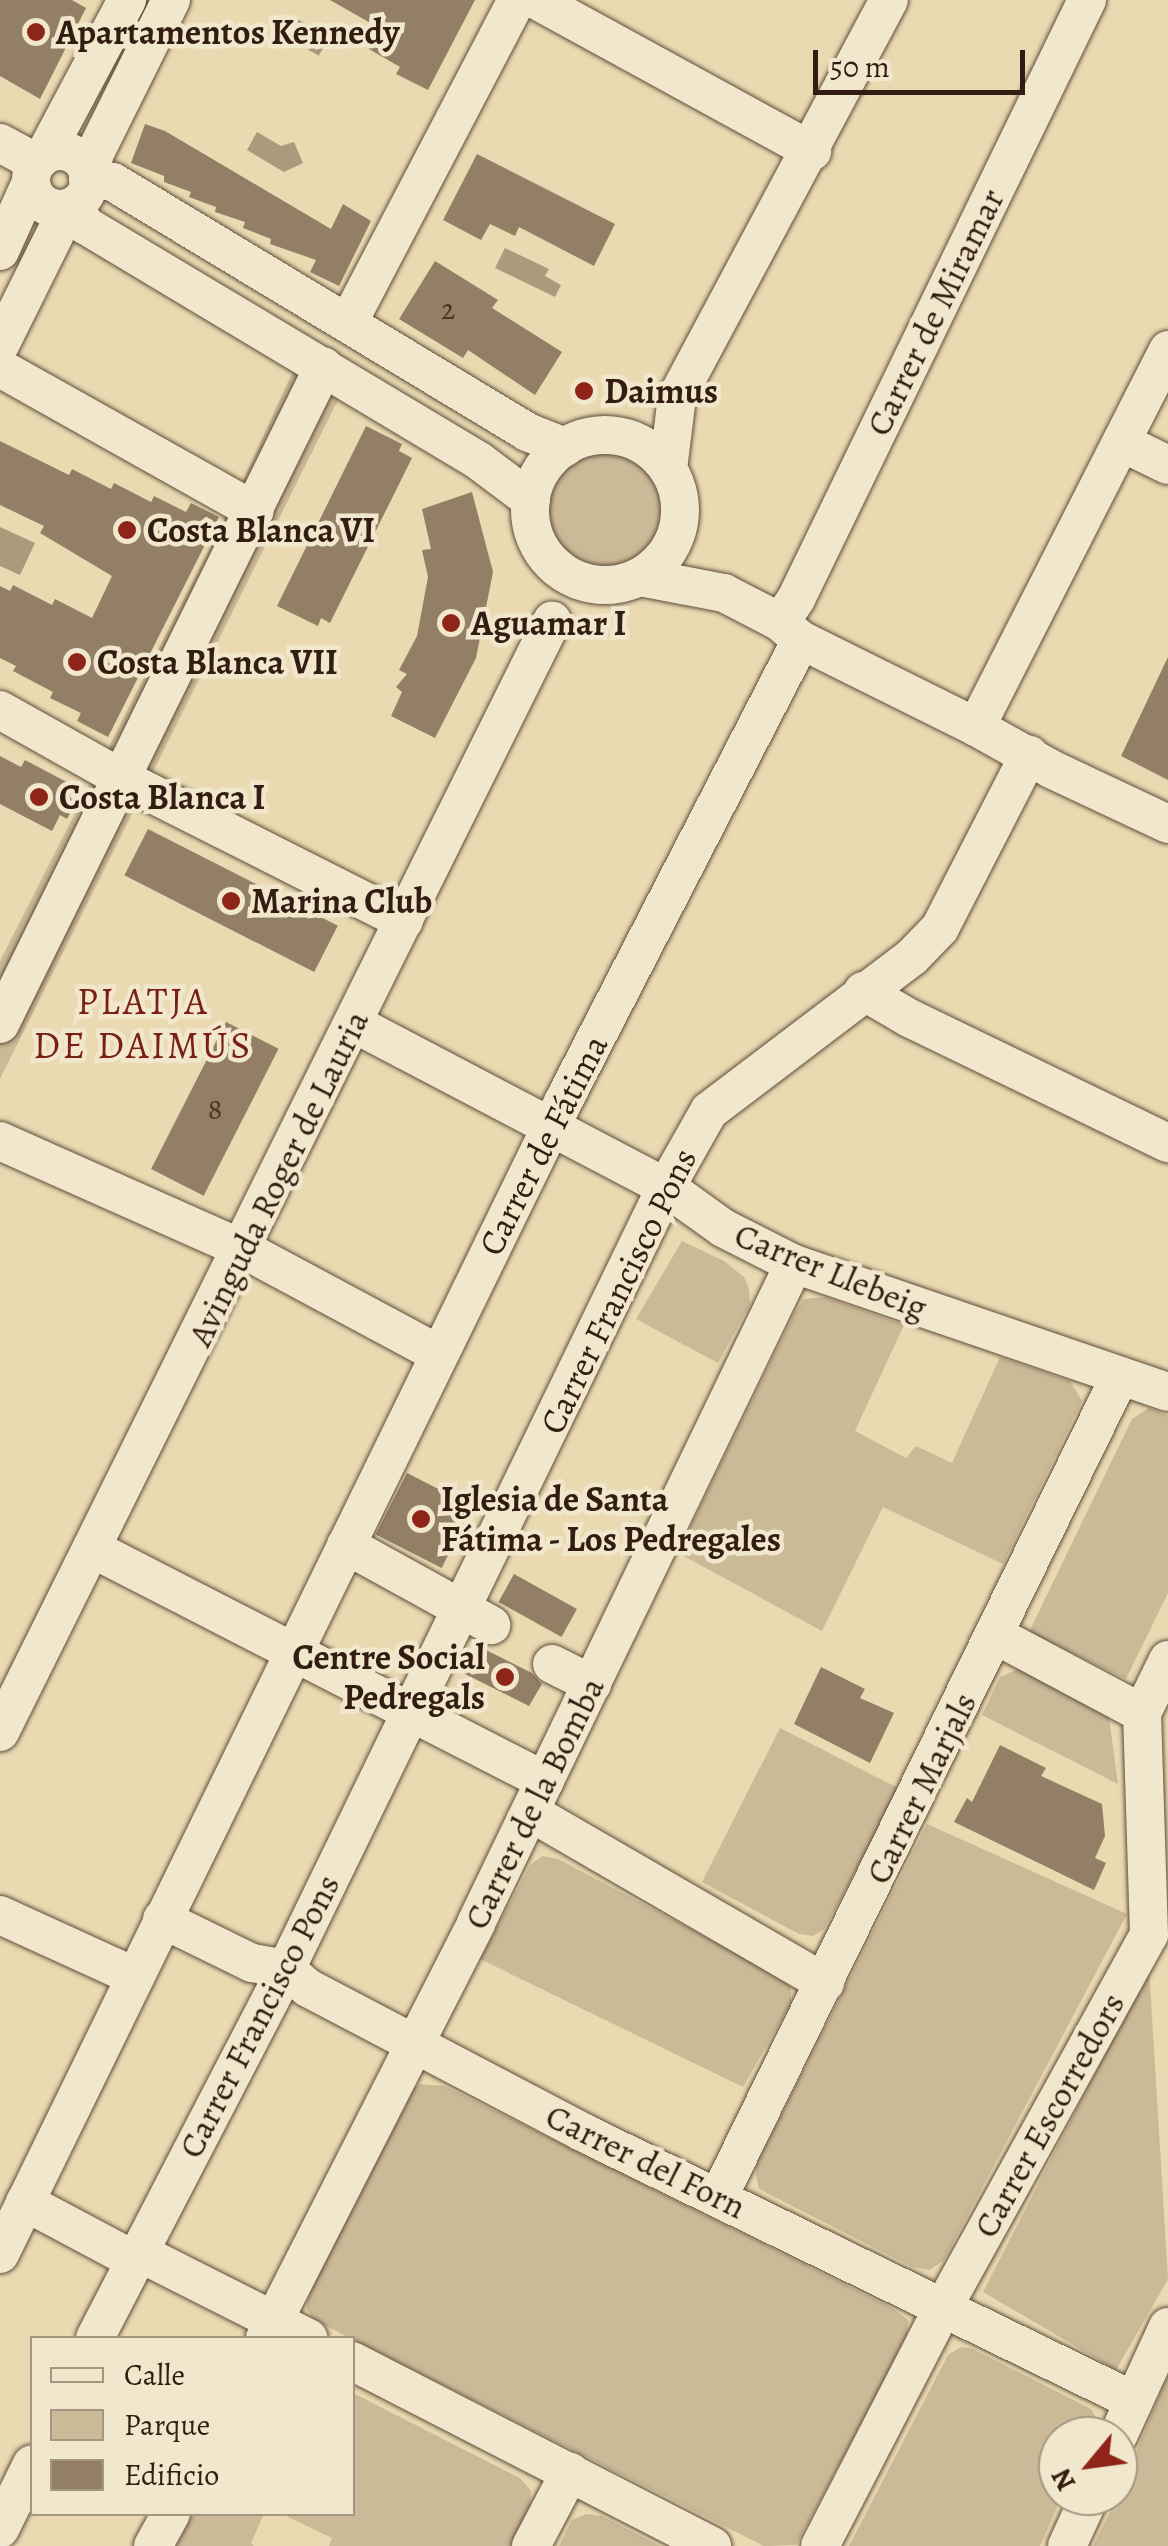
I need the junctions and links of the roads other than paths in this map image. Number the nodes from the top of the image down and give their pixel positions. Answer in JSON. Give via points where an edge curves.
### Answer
{"nodes":[{"id":1,"x":127,"y":0,"type":"edge"},
{"id":2,"x":517,"y":0,"type":"edge"},
{"id":3,"x":536,"y":0,"type":"edge"},
{"id":4,"x":889,"y":0,"type":"edge"},
{"id":5,"x":1086,"y":0,"type":"edge"},
{"id":6,"x":164,"y":2,"type":"edge"},
{"id":7,"x":0,"y":142,"type":"edge"},
{"id":8,"x":812,"y":151,"type":"junction"},
{"id":9,"x":38,"y":167,"type":"junction"},
{"id":10,"x":81,"y":192,"type":"junction"},
{"id":11,"x":0,"y":251,"type":"edge"},
{"id":12,"x":348,"y":324,"type":"junction"},
{"id":13,"x":0,"y":345,"type":"edge"},
{"id":14,"x":1168,"y":350,"type":"edge"},
{"id":15,"x":324,"y":366,"type":"junction"},
{"id":16,"x":0,"y":368,"type":"edge"},
{"id":17,"x":677,"y":397,"type":"junction"},
{"id":18,"x":610,"y":435,"type":"junction"},
{"id":19,"x":1123,"y":443,"type":"junction"},
{"id":20,"x":565,"y":447,"type":"junction"},
{"id":21,"x":1168,"y":465,"type":"edge"},
{"id":22,"x":668,"y":469,"type":"junction"},
{"id":23,"x":531,"y":500,"type":"junction"},
{"id":24,"x":255,"y":511,"type":"junction"},
{"id":25,"x":680,"y":516,"type":"junction"},
{"id":26,"x":549,"y":559,"type":"junction"},
{"id":27,"x":625,"y":581,"type":"junction"},
{"id":28,"x":718,"y":591,"type":"junction"},
{"id":29,"x":552,"y":621,"type":"junction"},
{"id":30,"x":790,"y":631,"type":"junction"},
{"id":31,"x":0,"y":710,"type":"edge"},
{"id":32,"x":976,"y":727,"type":"junction"},
{"id":33,"x":1029,"y":755,"type":"junction"},
{"id":34,"x":121,"y":778,"type":"junction"},
{"id":35,"x":1168,"y":824,"type":"edge"},
{"id":36,"x":404,"y":921,"type":"junction"},
{"id":37,"x":863,"y":991,"type":"junction"},
{"id":38,"x":0,"y":1024,"type":"edge"},
{"id":39,"x":356,"y":1024,"type":"junction"},
{"id":40,"x":550,"y":1127,"type":"junction"},
{"id":41,"x":0,"y":1141,"type":"edge"},
{"id":42,"x":1168,"y":1143,"type":"edge"},
{"id":43,"x":666,"y":1187,"type":"junction"},
{"id":44,"x":243,"y":1249,"type":"junction"},
{"id":45,"x":794,"y":1264,"type":"junction"},
{"id":46,"x":439,"y":1354,"type":"junction"},
{"id":47,"x":1119,"y":1378,"type":"junction"},
{"id":48,"x":1168,"y":1392,"type":"edge"},
{"id":49,"x":346,"y":1545,"type":"junction"},
{"id":50,"x":93,"y":1549,"type":"junction"},
{"id":51,"x":476,"y":1617,"type":"junction"},
{"id":52,"x":995,"y":1635,"type":"junction"},
{"id":53,"x":294,"y":1655,"type":"junction"},
{"id":54,"x":1168,"y":1660,"type":"edge"},
{"id":55,"x":552,"y":1664,"type":"dead end"},
{"id":56,"x":592,"y":1684,"type":"junction"},
{"id":57,"x":412,"y":1710,"type":"junction"},
{"id":58,"x":1142,"y":1713,"type":"junction"},
{"id":59,"x":0,"y":1732,"type":"edge"},
{"id":60,"x":538,"y":1796,"type":"junction"},
{"id":61,"x":0,"y":1914,"type":"edge"},
{"id":62,"x":162,"y":1919,"type":"junction"},
{"id":63,"x":286,"y":1969,"type":"junction"},
{"id":64,"x":134,"y":1976,"type":"junction"},
{"id":65,"x":825,"y":1983,"type":"junction"},
{"id":66,"x":413,"y":2043,"type":"junction"},
{"id":67,"x":719,"y":2196,"type":"junction"},
{"id":68,"x":25,"y":2202,"type":"junction"},
{"id":69,"x":0,"y":2254,"type":"edge"},
{"id":70,"x":136,"y":2256,"type":"junction"},
{"id":71,"x":943,"y":2308,"type":"junction"},
{"id":72,"x":1168,"y":2327,"type":"edge"},
{"id":73,"x":270,"y":2330,"type":"edge"},
{"id":74,"x":96,"y":2336,"type":"edge"},
{"id":75,"x":298,"y":2336,"type":"edge"},
{"id":76,"x":355,"y":2363,"type":"edge"},
{"id":77,"x":1134,"y":2401,"type":"junction"},
{"id":78,"x":1127,"y":2416,"type":"edge"},
{"id":79,"x":30,"y":2468,"type":"edge"},
{"id":80,"x":570,"y":2472,"type":"junction"},
{"id":81,"x":170,"y":2516,"type":"edge"},
{"id":82,"x":1081,"y":2516,"type":"edge"},
{"id":83,"x":0,"y":2527,"type":"edge"},
{"id":84,"x":29,"y":2546,"type":"edge"},
{"id":85,"x":153,"y":2546,"type":"edge"},
{"id":86,"x":531,"y":2546,"type":"edge"},
{"id":87,"x":712,"y":2546,"type":"edge"},
{"id":88,"x":820,"y":2546,"type":"edge"},
{"id":89,"x":1067,"y":2546,"type":"edge"}],
"edges":[{"from":1,"to":9,"type":"street"},
{"from":2,"to":12,"type":"street"},
{"from":3,"to":8,"type":"street"},
{"from":4,"to":8,"type":"street"},
{"from":5,"to":30,"type":"street","name":"Carrer de Miramar","via":[[796,599]]},
{"from":6,"to":10,"type":"street"},
{"from":7,"to":9,"type":"street"},
{"from":8,"to":17,"type":"street"},
{"from":9,"to":10,"type":"street","via":[[72,154]]},
{"from":9,"to":11,"type":"street"},
{"from":10,"to":12,"type":"street","via":[[113,182]]},
{"from":10,"to":13,"type":"street"},
{"from":10,"to":15,"type":"street","via":[[85,225]]},
{"from":12,"to":20,"type":"street","via":[[526,432]]},
{"from":14,"to":19,"type":"street"},
{"from":15,"to":23,"type":"street"},
{"from":15,"to":24,"type":"street"},
{"from":16,"to":24,"type":"street"},
{"from":17,"to":18,"type":"street"},
{"from":17,"to":22,"type":"street"},
{"from":18,"to":20,"type":"street"},
{"from":18,"to":22,"type":"street","via":[[632,440]]},
{"from":19,"to":21,"type":"street"},
{"from":19,"to":32,"type":"street"},
{"from":20,"to":23,"type":"street","via":[[537,479]]},
{"from":22,"to":25,"type":"street"},
{"from":23,"to":26,"type":"street","via":[[537,542]]},
{"from":24,"to":34,"type":"street"},
{"from":25,"to":27,"type":"street","via":[[661,561]]},
{"from":25,"to":28,"type":"street"},
{"from":26,"to":27,"type":"street","via":[[589,584]]},
{"from":26,"to":29,"type":"street"},
{"from":27,"to":28,"type":"street"},
{"from":27,"to":29,"type":"street"},
{"from":28,"to":30,"type":"street"},
{"from":29,"to":36,"type":"street","name":"Avinguda Roger de Lauria"},
{"from":30,"to":32,"type":"street"},
{"from":30,"to":40,"type":"street","name":"Carrer de Fátima"},
{"from":31,"to":34,"type":"street"},
{"from":32,"to":33,"type":"street"},
{"from":33,"to":35,"type":"street"},
{"from":33,"to":37,"type":"street","name":"Carrer Francisco Pons","via":[[940,928]]},
{"from":34,"to":36,"type":"street"},
{"from":34,"to":38,"type":"street"},
{"from":36,"to":39,"type":"street","name":"Avinguda Roger de Lauria"},
{"from":37,"to":42,"type":"street"},
{"from":37,"to":43,"type":"street","name":"Carrer Francisco Pons","via":[[708,1111]]},
{"from":39,"to":40,"type":"street","name":"Carrer Llebeig"},
{"from":39,"to":44,"type":"street","name":"Avinguda Roger de Lauria"},
{"from":40,"to":43,"type":"street","name":"Carrer Llebeig"},
{"from":40,"to":46,"type":"street","name":"Carrer de Fátima"},
{"from":41,"to":44,"type":"street"},
{"from":43,"to":45,"type":"street","name":"Carrer Llebeig","via":[[723,1228]]},
{"from":43,"to":51,"type":"street","name":"Carrer Francisco Pons"},
{"from":44,"to":46,"type":"street"},
{"from":44,"to":50,"type":"street","name":"Avinguda Roger de Lauria"},
{"from":45,"to":47,"type":"street","name":"Carrer Llebeig"},
{"from":45,"to":56,"type":"street","name":"Carrer de la Bomba"},
{"from":46,"to":49,"type":"street","name":"Carrer de Fátima"},
{"from":47,"to":48,"type":"street","name":"Carrer Llebeig"},
{"from":47,"to":52,"type":"street","name":"Carrer Marjals"},
{"from":49,"to":51,"type":"street"},
{"from":49,"to":53,"type":"street","name":"Carrer de Fátima"},
{"from":50,"to":53,"type":"street"},
{"from":50,"to":59,"type":"street","name":"Avinguda Roger de Lauria"},
{"from":51,"to":57,"type":"street","name":"Carrer Francisco Pons"},
{"from":52,"to":58,"type":"street"},
{"from":52,"to":65,"type":"street","name":"Carrer Marjals"},
{"from":53,"to":57,"type":"street"},
{"from":53,"to":62,"type":"street","name":"Carrer de Fátima"},
{"from":54,"to":58,"type":"street","name":"Carrer Escorredors"},
{"from":55,"to":56,"type":"street"},
{"from":56,"to":60,"type":"street","name":"Carrer de la Bomba"},
{"from":57,"to":60,"type":"street"},
{"from":57,"to":63,"type":"street","name":"Carrer Francisco Pons"},
{"from":58,"to":71,"type":"street","name":"Carrer Escorredors","via":[[1149,1935]]},
{"from":60,"to":65,"type":"street"},
{"from":60,"to":66,"type":"street","name":"Carrer de la Bomba"},
{"from":61,"to":64,"type":"street"},
{"from":62,"to":63,"type":"street","name":"Carrer del Forn","via":[[252,1963]]},
{"from":62,"to":64,"type":"street","name":"Carrer de Fátima"},
{"from":63,"to":66,"type":"street","name":"Carrer del Forn","via":[[308,1988]]},
{"from":63,"to":70,"type":"street","name":"Carrer Francisco Pons"},
{"from":64,"to":68,"type":"street","name":"Carrer de Fátima"},
{"from":65,"to":67,"type":"street","name":"Carrer Marjals"},
{"from":66,"to":67,"type":"street","name":"Carrer del Forn"},
{"from":66,"to":73,"type":"street","name":"Carrer de la Bomba"},
{"from":67,"to":71,"type":"street","name":"Carrer del Forn"},
{"from":68,"to":69,"type":"street","name":"Carrer de Fátima"},
{"from":68,"to":70,"type":"street"},
{"from":70,"to":73,"type":"street"},
{"from":70,"to":74,"type":"street","name":"Carrer Francisco Pons"},
{"from":71,"to":77,"type":"street","name":"Carrer del Forn"},
{"from":71,"to":88,"type":"street","name":"Carrer Escorredors"},
{"from":72,"to":77,"type":"street"},
{"from":73,"to":75,"type":"street"},
{"from":76,"to":80,"type":"street"},
{"from":77,"to":78,"type":"street"},
{"from":79,"to":83,"type":"street"},
{"from":80,"to":86,"type":"street"},
{"from":80,"to":87,"type":"street"},
{"from":81,"to":85,"type":"street"},
{"from":82,"to":89,"type":"street"},
{"from":83,"to":84,"type":"street"}]}
